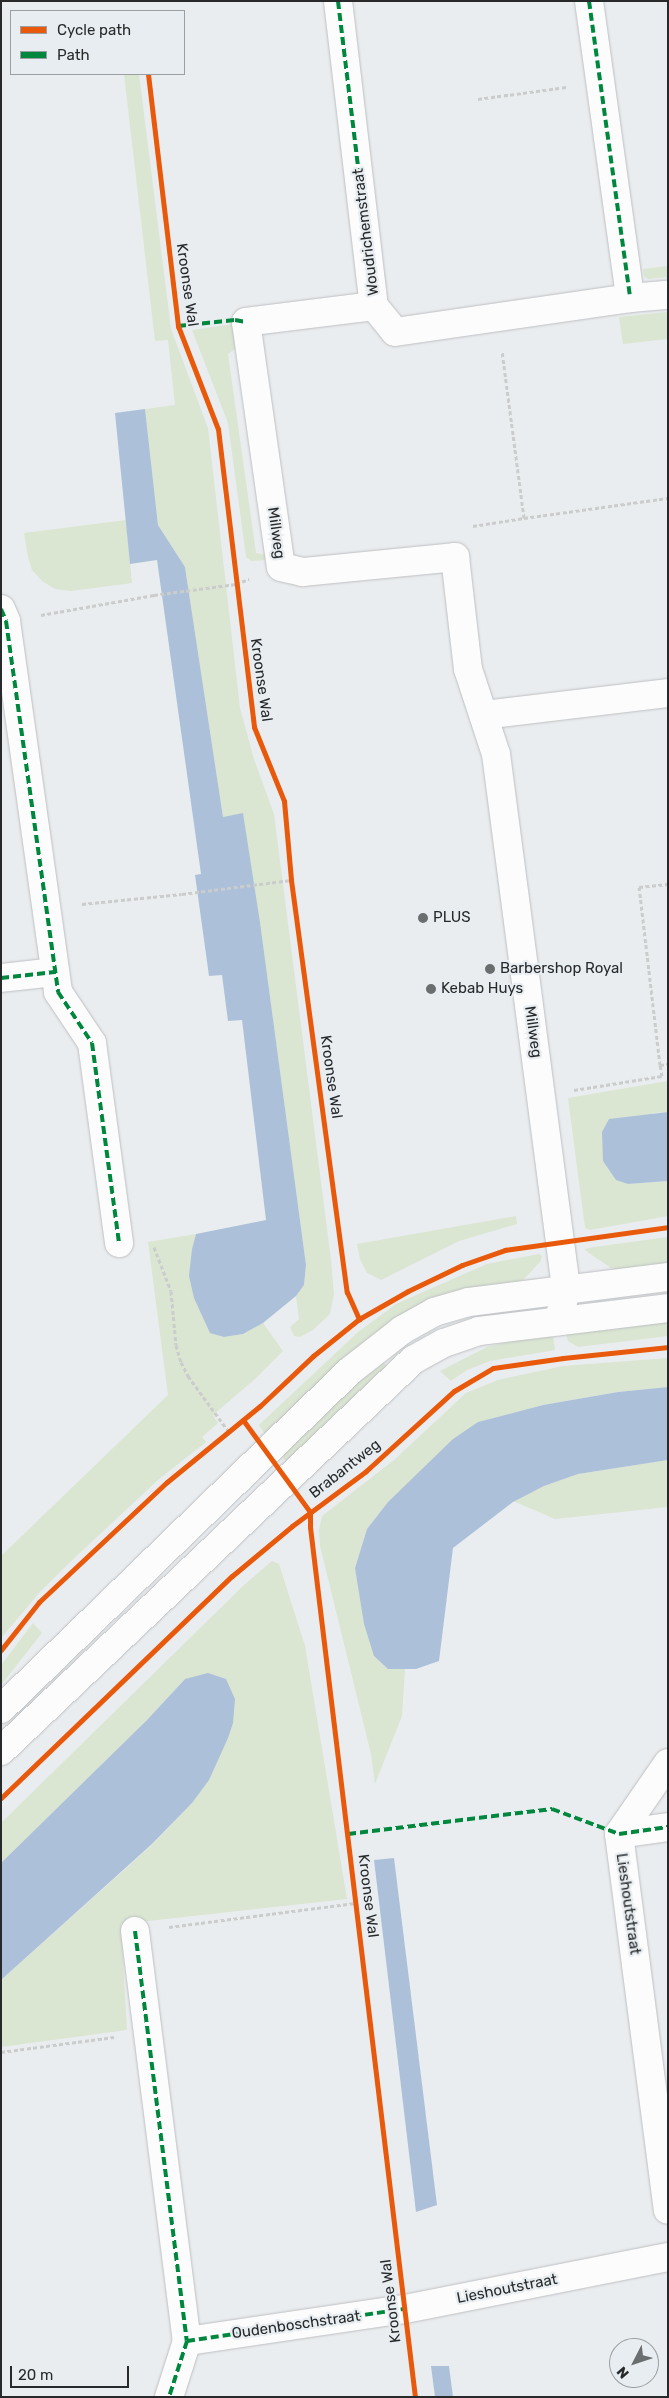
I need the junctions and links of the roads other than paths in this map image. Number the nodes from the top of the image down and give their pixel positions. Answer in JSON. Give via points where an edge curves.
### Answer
{"nodes":[{"id":1,"x":338,"y":1,"type":"edge"},
{"id":2,"x":590,"y":1,"type":"edge"},
{"id":3,"x":668,"y":295,"type":"edge"},
{"id":4,"x":630,"y":298,"type":"junction"},
{"id":5,"x":374,"y":306,"type":"junction"},
{"id":6,"x":3,"y":615,"type":"edge"},
{"id":7,"x":668,"y":693,"type":"edge"},
{"id":8,"x":484,"y":715,"type":"junction"},
{"id":9,"x":55,"y":972,"type":"junction"},
{"id":10,"x":1,"y":978,"type":"edge"},
{"id":11,"x":119,"y":1243,"type":"road end"},
{"id":12,"x":668,"y":1277,"type":"edge"},
{"id":13,"x":566,"y":1288,"type":"junction"},
{"id":14,"x":668,"y":1308,"type":"edge"},
{"id":15,"x":559,"y":1321,"type":"junction"},
{"id":16,"x":1,"y":1709,"type":"edge"},
{"id":17,"x":1,"y":1751,"type":"edge"},
{"id":18,"x":668,"y":1763,"type":"edge"},
{"id":19,"x":668,"y":1827,"type":"edge"},
{"id":20,"x":619,"y":1834,"type":"junction"},
{"id":21,"x":135,"y":1931,"type":"road end"},
{"id":22,"x":658,"y":2058,"type":"edge"},
{"id":23,"x":668,"y":2210,"type":"edge"},
{"id":24,"x":668,"y":2257,"type":"edge"},
{"id":25,"x":405,"y":2309,"type":"joint"},
{"id":26,"x":187,"y":2341,"type":"junction"},
{"id":27,"x":169,"y":2397,"type":"edge"}],
"edges":[{"from":1,"to":5,"type":"street","name":"Woudrichemstraat"},
{"from":2,"to":4,"type":"street"},
{"from":3,"to":4,"type":"street","name":"Woudrichemstraat"},
{"from":4,"to":5,"type":"street","name":"Woudrichemstraat","via":[[396,332]]},
{"from":5,"to":8,"type":"street","name":"Millweg","via":[[246,322],[281,567],[303,572],[455,557],[468,669]]},
{"from":6,"to":9,"type":"street"},
{"from":7,"to":8,"type":"street"},
{"from":8,"to":13,"type":"street","name":"Millweg","via":[[496,754]]},
{"from":9,"to":10,"type":"street"},
{"from":9,"to":11,"type":"street","via":[[58,992],[92,1043]]},
{"from":12,"to":13,"type":"street"},
{"from":13,"to":15,"type":"street","name":"Millweg"},
{"from":13,"to":16,"type":"street","via":[[469,1302],[434,1312],[376,1349]]},
{"from":14,"to":15,"type":"street","name":"Brabantweg"},
{"from":15,"to":17,"type":"street","name":"Brabantweg","via":[[479,1331],[444,1343],[413,1360]]},
{"from":18,"to":20,"type":"street","name":"Lieshoutstraat"},
{"from":19,"to":20,"type":"street"},
{"from":20,"to":22,"type":"street","name":"Lieshoutstraat"},
{"from":21,"to":26,"type":"street"},
{"from":22,"to":23,"type":"street","name":"Lieshoutstraat"},
{"from":24,"to":25,"type":"street","name":"Lieshoutstraat"},
{"from":25,"to":26,"type":"street","name":"Oudenboschstraat"},
{"from":26,"to":27,"type":"street"}]}
